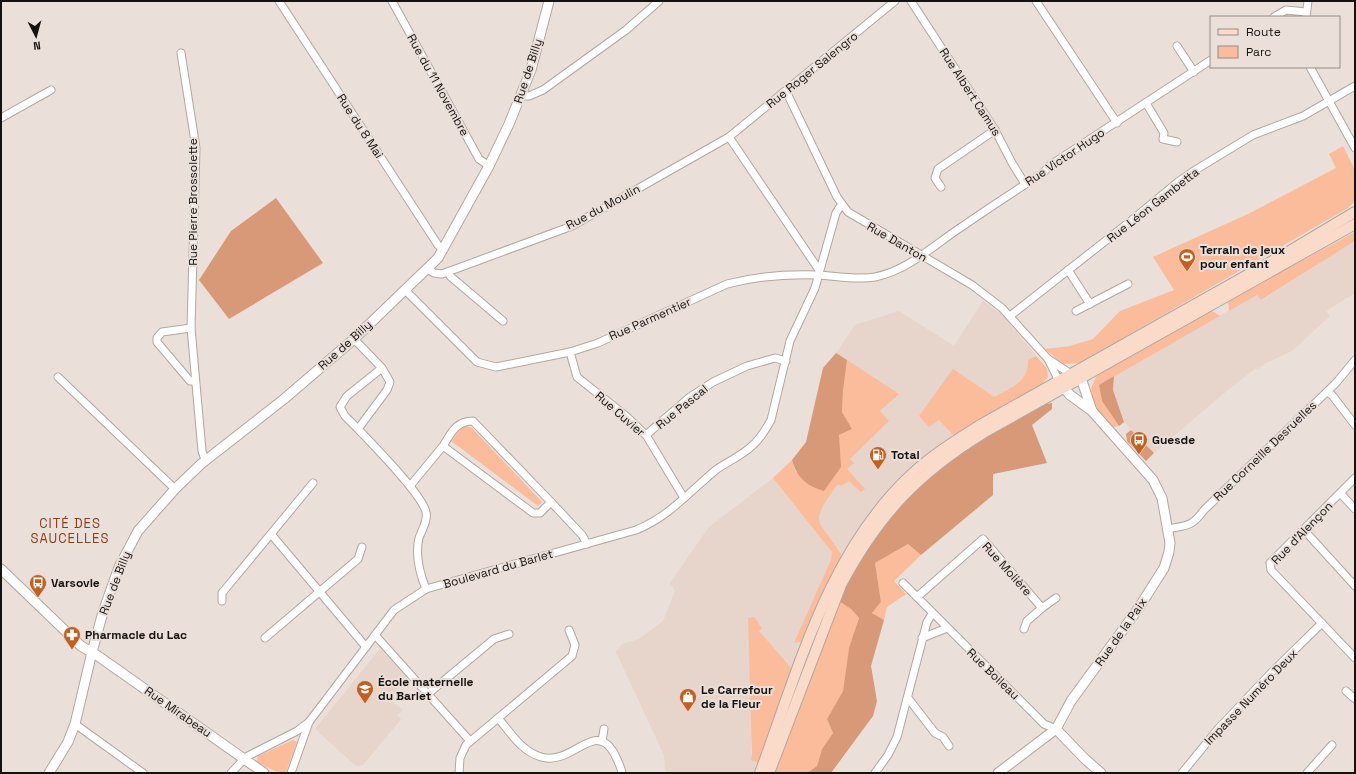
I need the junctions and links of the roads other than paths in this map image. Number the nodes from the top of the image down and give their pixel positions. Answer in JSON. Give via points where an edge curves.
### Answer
{"nodes":[{"id":1,"x":279,"y":1,"type":"edge"},
{"id":2,"x":392,"y":1,"type":"edge"},
{"id":3,"x":549,"y":1,"type":"edge"},
{"id":4,"x":659,"y":1,"type":"edge"},
{"id":5,"x":895,"y":1,"type":"edge"},
{"id":6,"x":911,"y":1,"type":"edge"},
{"id":7,"x":1036,"y":1,"type":"edge"},
{"id":8,"x":1308,"y":1,"type":"edge"},
{"id":9,"x":1306,"y":14,"type":"edge"},
{"id":10,"x":1276,"y":16,"type":"edge"},
{"id":11,"x":1177,"y":46,"type":"dead end"},
{"id":12,"x":181,"y":53,"type":"dead end"},
{"id":13,"x":1210,"y":61,"type":"edge"},
{"id":14,"x":1311,"y":68,"type":"edge"},
{"id":15,"x":1194,"y":72,"type":"junction"},
{"id":16,"x":1355,"y":86,"type":"edge"},
{"id":17,"x":51,"y":90,"type":"dead end"},
{"id":18,"x":786,"y":91,"type":"junction"},
{"id":19,"x":521,"y":96,"type":"junction"},
{"id":20,"x":1328,"y":101,"type":"junction"},
{"id":21,"x":1146,"y":103,"type":"junction"},
{"id":22,"x":1,"y":118,"type":"edge"},
{"id":23,"x":1117,"y":123,"type":"junction"},
{"id":24,"x":995,"y":130,"type":"junction"},
{"id":25,"x":728,"y":138,"type":"junction"},
{"id":26,"x":1177,"y":142,"type":"dead end"},
{"id":27,"x":1355,"y":148,"type":"edge"},
{"id":28,"x":489,"y":166,"type":"junction"},
{"id":29,"x":1025,"y":184,"type":"junction"},
{"id":30,"x":941,"y":187,"type":"dead end"},
{"id":31,"x":841,"y":205,"type":"junction"},
{"id":32,"x":1355,"y":212,"type":"edge"},
{"id":33,"x":1355,"y":224,"type":"edge"},
{"id":34,"x":444,"y":249,"type":"junction"},
{"id":35,"x":921,"y":256,"type":"junction"},
{"id":36,"x":427,"y":269,"type":"junction"},
{"id":37,"x":1068,"y":270,"type":"junction"},
{"id":38,"x":448,"y":272,"type":"junction"},
{"id":39,"x":819,"y":273,"type":"junction"},
{"id":40,"x":1128,"y":284,"type":"dead end"},
{"id":41,"x":405,"y":290,"type":"junction"},
{"id":42,"x":1090,"y":304,"type":"junction"},
{"id":43,"x":1076,"y":311,"type":"dead end"},
{"id":44,"x":1010,"y":316,"type":"junction"},
{"id":45,"x":503,"y":321,"type":"dead end"},
{"id":46,"x":191,"y":328,"type":"junction"},
{"id":47,"x":354,"y":339,"type":"junction"},
{"id":48,"x":570,"y":352,"type":"junction"},
{"id":49,"x":1048,"y":359,"type":"junction"},
{"id":50,"x":1355,"y":360,"type":"edge"},
{"id":51,"x":786,"y":361,"type":"junction"},
{"id":52,"x":382,"y":368,"type":"junction"},
{"id":53,"x":1076,"y":376,"type":"junction"},
{"id":54,"x":58,"y":377,"type":"dead end"},
{"id":55,"x":195,"y":381,"type":"junction"},
{"id":56,"x":1061,"y":384,"type":"junction"},
{"id":57,"x":1327,"y":392,"type":"junction"},
{"id":58,"x":1092,"y":412,"type":"junction"},
{"id":59,"x":1355,"y":425,"type":"edge"},
{"id":60,"x":358,"y":429,"type":"junction"},
{"id":61,"x":646,"y":435,"type":"junction"},
{"id":62,"x":443,"y":446,"type":"junction"},
{"id":63,"x":206,"y":460,"type":"junction"},
{"id":64,"x":1355,"y":478,"type":"edge"},
{"id":65,"x":313,"y":483,"type":"dead end"},
{"id":66,"x":410,"y":486,"type":"junction"},
{"id":67,"x":175,"y":489,"type":"junction"},
{"id":68,"x":1341,"y":494,"type":"junction"},
{"id":69,"x":684,"y":498,"type":"junction"},
{"id":70,"x":551,"y":502,"type":"junction"},
{"id":71,"x":1355,"y":509,"type":"edge"},
{"id":72,"x":1168,"y":529,"type":"junction"},
{"id":73,"x":1304,"y":530,"type":"junction"},
{"id":74,"x":271,"y":534,"type":"junction"},
{"id":75,"x":587,"y":544,"type":"junction"},
{"id":76,"x":362,"y":547,"type":"dead end"},
{"id":77,"x":1,"y":569,"type":"edge"},
{"id":78,"x":903,"y":583,"type":"dead end"},
{"id":79,"x":1355,"y":586,"type":"edge"},
{"id":80,"x":426,"y":589,"type":"junction"},
{"id":81,"x":320,"y":592,"type":"junction"},
{"id":82,"x":917,"y":597,"type":"junction"},
{"id":83,"x":1056,"y":598,"type":"dead end"},
{"id":84,"x":222,"y":601,"type":"dead end"},
{"id":85,"x":1042,"y":608,"type":"junction"},
{"id":86,"x":932,"y":614,"type":"junction"},
{"id":87,"x":1322,"y":623,"type":"junction"},
{"id":88,"x":946,"y":628,"type":"junction"},
{"id":89,"x":1024,"y":629,"type":"dead end"},
{"id":90,"x":569,"y":630,"type":"dead end"},
{"id":91,"x":509,"y":634,"type":"dead end"},
{"id":92,"x":375,"y":635,"type":"junction"},
{"id":93,"x":265,"y":638,"type":"dead end"},
{"id":94,"x":922,"y":638,"type":"junction"},
{"id":95,"x":366,"y":647,"type":"junction"},
{"id":96,"x":92,"y":652,"type":"junction"},
{"id":97,"x":1355,"y":658,"type":"edge"},
{"id":98,"x":1346,"y":691,"type":"dead end"},
{"id":99,"x":429,"y":693,"type":"junction"},
{"id":100,"x":908,"y":698,"type":"junction"},
{"id":101,"x":1355,"y":699,"type":"edge"},
{"id":102,"x":498,"y":718,"type":"junction"},
{"id":103,"x":309,"y":722,"type":"junction"},
{"id":104,"x":75,"y":724,"type":"junction"},
{"id":105,"x":604,"y":729,"type":"dead end"},
{"id":106,"x":1056,"y":729,"type":"junction"},
{"id":107,"x":297,"y":731,"type":"junction"},
{"id":108,"x":304,"y":736,"type":"junction"},
{"id":109,"x":470,"y":741,"type":"junction"},
{"id":110,"x":602,"y":741,"type":"junction"},
{"id":111,"x":1332,"y":745,"type":"dead end"},
{"id":112,"x":949,"y":746,"type":"dead end"},
{"id":113,"x":243,"y":759,"type":"junction"},
{"id":114,"x":235,"y":771,"type":"edge"},
{"id":115,"x":49,"y":773,"type":"edge"},
{"id":116,"x":143,"y":773,"type":"edge"},
{"id":117,"x":264,"y":773,"type":"edge"},
{"id":118,"x":291,"y":773,"type":"edge"},
{"id":119,"x":459,"y":773,"type":"edge"},
{"id":120,"x":622,"y":773,"type":"edge"},
{"id":121,"x":760,"y":773,"type":"edge"},
{"id":122,"x":769,"y":773,"type":"edge"},
{"id":123,"x":875,"y":773,"type":"edge"},
{"id":124,"x":998,"y":773,"type":"edge"},
{"id":125,"x":1101,"y":773,"type":"edge"},
{"id":126,"x":1182,"y":773,"type":"edge"},
{"id":127,"x":1307,"y":773,"type":"edge"}],
"edges":[{"from":1,"to":34,"type":"street","name":"Rue du 8 Mai","via":[[434,239]]},
{"from":2,"to":28,"type":"street","name":"Rue du 11 Novembre","via":[[479,159]]},
{"from":3,"to":19,"type":"street","name":"Rue de Billy","via":[[531,70]]},
{"from":4,"to":19,"type":"street","via":[[626,30],[543,90],[529,96]]},
{"from":5,"to":18,"type":"street","name":"Rue Roger Salengro"},
{"from":6,"to":24,"type":"street","name":"Rue Albert Camus"},
{"from":7,"to":23,"type":"street"},
{"from":8,"to":9,"type":"street"},
{"from":9,"to":10,"type":"street","via":[[1286,10]]},
{"from":11,"to":15,"type":"street"},
{"from":12,"to":46,"type":"street","name":"Rue Pierre Brossolette","via":[[196,148]]},
{"from":13,"to":15,"type":"street","name":"Rue Victor Hugo"},
{"from":14,"to":20,"type":"street"},
{"from":15,"to":21,"type":"street","name":"Rue Victor Hugo"},
{"from":16,"to":20,"type":"street","name":"Rue Léon Gambetta"},
{"from":17,"to":22,"type":"street"},
{"from":18,"to":25,"type":"street","name":"Rue Roger Salengro"},
{"from":18,"to":31,"type":"street","name":"Rue Danton"},
{"from":19,"to":28,"type":"street","name":"Rue de Billy"},
{"from":20,"to":27,"type":"street"},
{"from":20,"to":37,"type":"street","name":"Rue Léon Gambetta","via":[[1303,116],[1253,135],[1197,169]]},
{"from":21,"to":23,"type":"street","name":"Rue Victor Hugo"},
{"from":21,"to":26,"type":"street","via":[[1164,133],[1163,139]]},
{"from":23,"to":29,"type":"street","name":"Rue Victor Hugo"},
{"from":24,"to":29,"type":"street","name":"Rue Albert Camus"},
{"from":24,"to":30,"type":"street","via":[[938,169],[935,178]]},
{"from":25,"to":38,"type":"street","name":"Rue du Moulin","via":[[572,226]]},
{"from":25,"to":39,"type":"street"},
{"from":28,"to":34,"type":"street","name":"Rue de Billy"},
{"from":29,"to":35,"type":"street","name":"Rue Victor Hugo"},
{"from":31,"to":35,"type":"street","name":"Rue Danton","via":[[856,218]]},
{"from":31,"to":39,"type":"street","name":"Boulevard du Barlet","via":[[836,213]]},
{"from":32,"to":53,"type":"main road"},
{"from":33,"to":53,"type":"main road"},
{"from":34,"to":36,"type":"street","name":"Rue de Billy"},
{"from":35,"to":39,"type":"street","name":"Rue Parmentier","via":[[875,277],[851,279]]},
{"from":35,"to":44,"type":"street","name":"Rue Danton","via":[[972,285]]},
{"from":36,"to":38,"type":"street","name":"Rue du Moulin","via":[[434,273]]},
{"from":36,"to":41,"type":"street","name":"Rue de Billy"},
{"from":37,"to":42,"type":"street"},
{"from":37,"to":44,"type":"street","name":"Rue Léon Gambetta"},
{"from":38,"to":45,"type":"street"},
{"from":39,"to":48,"type":"street","name":"Rue Parmentier","via":[[782,274],[727,284],[598,343]]},
{"from":39,"to":51,"type":"street","name":"Boulevard du Barlet","via":[[790,341]]},
{"from":40,"to":42,"type":"street"},
{"from":41,"to":47,"type":"street","name":"Rue de Billy"},
{"from":41,"to":48,"type":"street","name":"Rue Parmentier","via":[[471,357],[484,365],[496,367]]},
{"from":42,"to":43,"type":"street"},
{"from":44,"to":49,"type":"street","name":"Rue Danton"},
{"from":46,"to":55,"type":"street","name":"Rue Pierre Brossolette"},
{"from":46,"to":55,"type":"street","via":[[162,332],[157,342],[190,381]]},
{"from":47,"to":52,"type":"street"},
{"from":47,"to":63,"type":"street","name":"Rue de Billy","via":[[284,399]]},
{"from":48,"to":61,"type":"street","name":"Rue Cuvier","via":[[577,377]]},
{"from":49,"to":53,"type":"street","name":"Rue Danton"},
{"from":49,"to":56,"type":"street","name":"Rue Danton"},
{"from":50,"to":57,"type":"street","name":"Rue Corneille Desruelles"},
{"from":51,"to":61,"type":"street","name":"Rue Pascal","via":[[775,358],[747,366],[713,382],[690,397]]},
{"from":51,"to":69,"type":"street","name":"Boulevard du Barlet","via":[[771,420],[758,440]]},
{"from":52,"to":60,"type":"street","via":[[390,382],[387,390]]},
{"from":52,"to":60,"type":"street","via":[[347,396],[340,407]]},
{"from":53,"to":56,"type":"main road"},
{"from":53,"to":58,"type":"street"},
{"from":54,"to":67,"type":"street"},
{"from":55,"to":63,"type":"street","name":"Rue Pierre Brossolette","via":[[202,451]]},
{"from":56,"to":58,"type":"street"},
{"from":56,"to":121,"type":"main road","via":[[949,445],[910,476],[873,517],[845,559],[820,612]]},
{"from":56,"to":122,"type":"main road","via":[[951,454],[916,482],[879,523],[841,584]]},
{"from":57,"to":59,"type":"street"},
{"from":57,"to":72,"type":"street","name":"Rue Corneille Desruelles","via":[[1204,510],[1194,523]]},
{"from":58,"to":72,"type":"street","name":"Rue de la Paix","via":[[1153,480],[1162,498]]},
{"from":60,"to":66,"type":"street"},
{"from":61,"to":69,"type":"street","name":"Rue Cuvier"},
{"from":62,"to":66,"type":"street"},
{"from":62,"to":70,"type":"street","via":[[533,513],[540,513]]},
{"from":62,"to":70,"type":"street","via":[[456,425],[473,421]]},
{"from":63,"to":67,"type":"street","name":"Rue de Billy"},
{"from":64,"to":68,"type":"street","name":"Rue d'Alençon"},
{"from":65,"to":74,"type":"street"},
{"from":66,"to":80,"type":"street","via":[[426,512],[418,557]]},
{"from":67,"to":96,"type":"street","name":"Rue de Billy","via":[[146,520],[128,549],[119,567]]},
{"from":68,"to":71,"type":"street"},
{"from":68,"to":73,"type":"street","name":"Rue d'Alençon"},
{"from":69,"to":75,"type":"street","name":"Boulevard du Barlet","via":[[650,524]]},
{"from":70,"to":75,"type":"street","via":[[582,535]]},
{"from":72,"to":106,"type":"street","name":"Rue de la Paix","via":[[1169,552],[1164,568],[1138,609],[1071,701]]},
{"from":73,"to":79,"type":"street"},
{"from":73,"to":87,"type":"street","name":"Rue d'Alençon","via":[[1270,563],[1270,567]]},
{"from":74,"to":81,"type":"street"},
{"from":74,"to":84,"type":"street","via":[[222,593]]},
{"from":75,"to":80,"type":"street","name":"Boulevard du Barlet"},
{"from":76,"to":81,"type":"street","via":[[358,559]]},
{"from":77,"to":96,"type":"street","name":"Rue Mirabeau","via":[[82,646]]},
{"from":78,"to":82,"type":"street"},
{"from":80,"to":92,"type":"street","name":"Boulevard du Barlet","via":[[394,610]]},
{"from":81,"to":93,"type":"street"},
{"from":81,"to":95,"type":"street"},
{"from":82,"to":85,"type":"street","name":"Rue Molière","via":[[983,539]]},
{"from":82,"to":86,"type":"street"},
{"from":83,"to":85,"type":"street"},
{"from":85,"to":89,"type":"street","via":[[1027,621]]},
{"from":86,"to":88,"type":"street","name":"Rue Boileau"},
{"from":86,"to":94,"type":"street"},
{"from":87,"to":97,"type":"street","name":"Rue d'Alençon"},
{"from":87,"to":126,"type":"street","name":"Impasse Numéro Deux","via":[[1218,729]]},
{"from":88,"to":94,"type":"street"},
{"from":88,"to":106,"type":"street","name":"Rue Boileau","via":[[1044,724]]},
{"from":90,"to":102,"type":"street","via":[[575,645],[572,656]]},
{"from":91,"to":99,"type":"street","via":[[494,639]]},
{"from":92,"to":95,"type":"street","name":"Boulevard du Barlet"},
{"from":92,"to":99,"type":"street"},
{"from":94,"to":100,"type":"street"},
{"from":95,"to":103,"type":"street","name":"Boulevard du Barlet"},
{"from":96,"to":104,"type":"street"},
{"from":96,"to":113,"type":"street","name":"Rue Mirabeau"},
{"from":98,"to":101,"type":"street"},
{"from":99,"to":109,"type":"street"},
{"from":100,"to":112,"type":"street","via":[[935,733],[943,737]]},
{"from":100,"to":123,"type":"street","via":[[897,738]]},
{"from":102,"to":109,"type":"street"},
{"from":102,"to":110,"type":"street","via":[[521,746],[542,757],[557,758],[587,742]]},
{"from":103,"to":107,"type":"street","name":"Boulevard du Barlet"},
{"from":103,"to":108,"type":"street"},
{"from":104,"to":115,"type":"street","via":[[68,742]]},
{"from":104,"to":116,"type":"street"},
{"from":105,"to":110,"type":"street"},
{"from":106,"to":124,"type":"street"},
{"from":106,"to":125,"type":"street","via":[[1084,760]]},
{"from":107,"to":108,"type":"street"},
{"from":107,"to":113,"type":"street","name":"Boulevard du Barlet"},
{"from":108,"to":118,"type":"street"},
{"from":109,"to":119,"type":"street","via":[[460,758]]},
{"from":110,"to":120,"type":"street","via":[[612,750]]},
{"from":111,"to":127,"type":"street"},
{"from":113,"to":114,"type":"street"},
{"from":113,"to":117,"type":"street","name":"Rue Mirabeau"}]}
